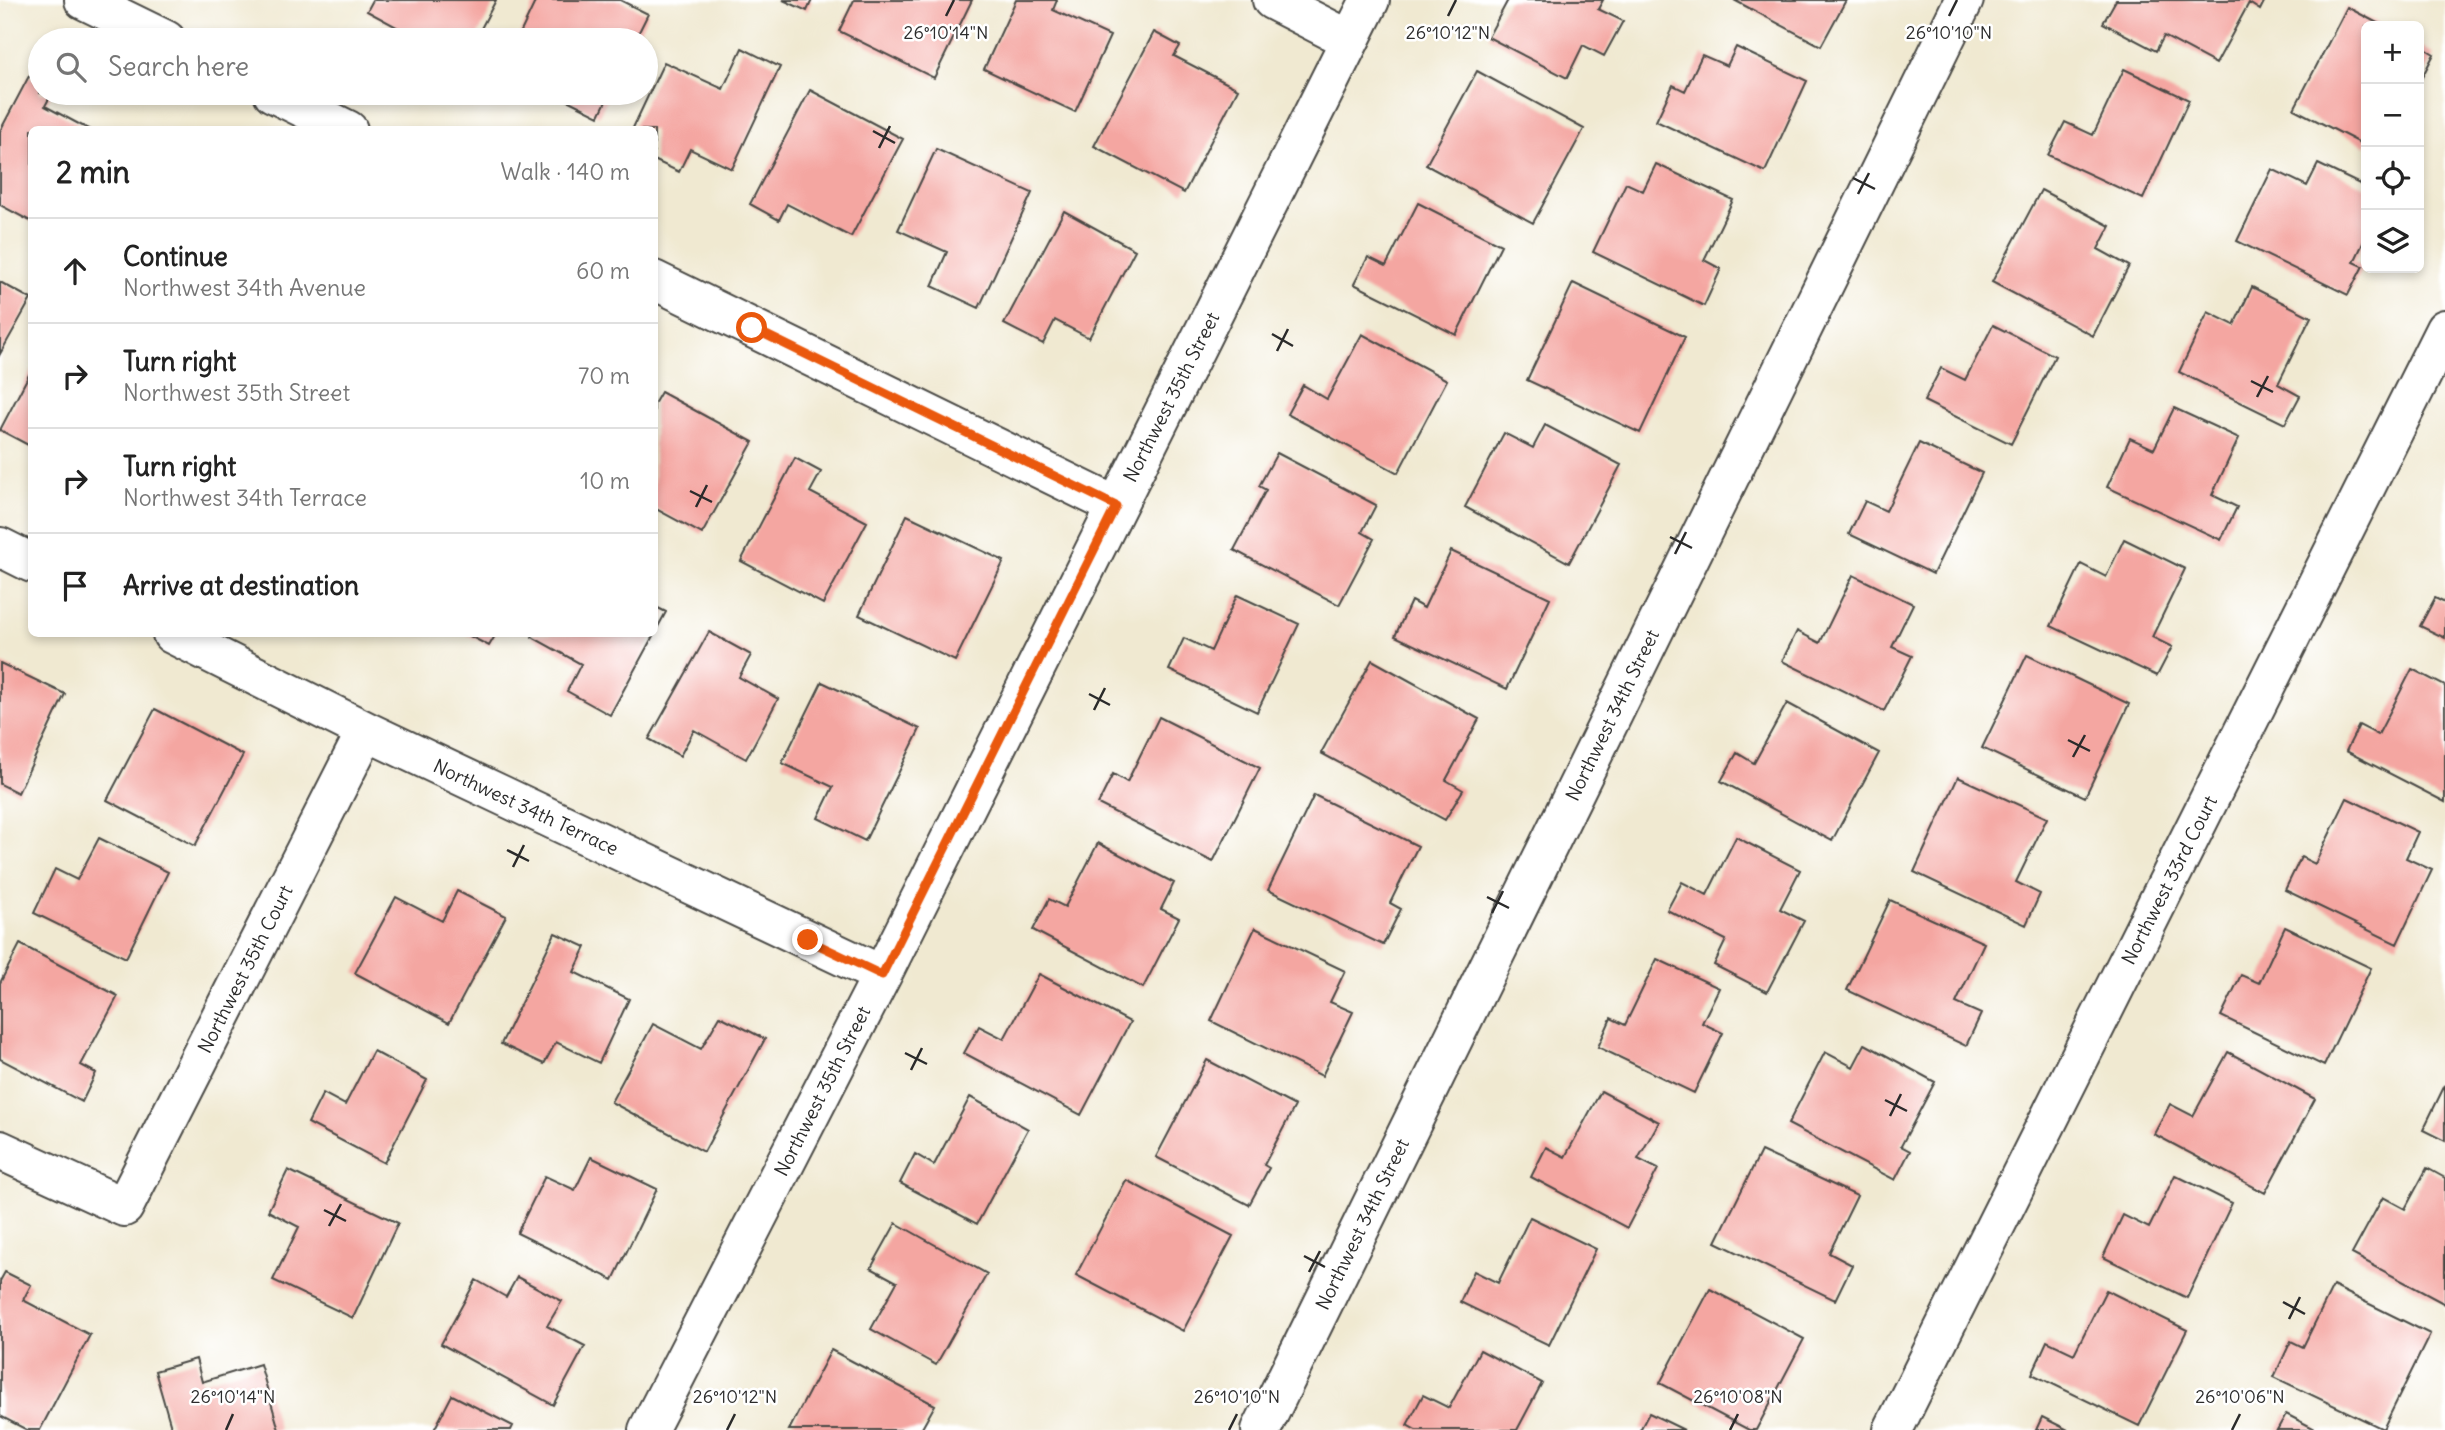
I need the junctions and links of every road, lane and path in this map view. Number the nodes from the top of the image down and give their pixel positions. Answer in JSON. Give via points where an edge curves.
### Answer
{"nodes":[{"id":1,"x":84,"y":0,"type":"edge"},
{"id":2,"x":1272,"y":0,"type":"edge"},
{"id":3,"x":1370,"y":0,"type":"edge"},
{"id":4,"x":1964,"y":0,"type":"edge"},
{"id":5,"x":141,"y":28,"type":"edge"},
{"id":6,"x":1350,"y":40,"type":"junction"},
{"id":7,"x":297,"y":105,"type":"edge"},
{"id":8,"x":340,"y":126,"type":"edge"},
{"id":9,"x":658,"y":282,"type":"edge"},
{"id":10,"x":2445,"y":329,"type":"edge"},
{"id":11,"x":1116,"y":506,"type":"junction"},
{"id":12,"x":0,"y":547,"type":"edge"},
{"id":13,"x":28,"y":561,"type":"edge"},
{"id":14,"x":178,"y":637,"type":"edge"},
{"id":15,"x":366,"y":731,"type":"junction"},
{"id":16,"x":882,"y":975,"type":"junction"},
{"id":17,"x":0,"y":1150,"type":"edge"},
{"id":18,"x":648,"y":1430,"type":"edge"},
{"id":19,"x":1261,"y":1430,"type":"edge"},
{"id":20,"x":1893,"y":1430,"type":"edge"}],
"edges":[{"from":1,"to":5,"type":"street"},
{"from":2,"to":6,"type":"street"},
{"from":3,"to":6,"type":"street","name":"Northwest 35th Street"},
{"from":4,"to":19,"type":"street","name":"Northwest 34th Street"},
{"from":6,"to":11,"type":"street","name":"Northwest 35th Street"},
{"from":7,"to":8,"type":"street"},
{"from":9,"to":11,"type":"street"},
{"from":10,"to":20,"type":"street","name":"Northwest 33rd Court"},
{"from":11,"to":16,"type":"street","name":"Northwest 35th Street"},
{"from":12,"to":13,"type":"street"},
{"from":14,"to":15,"type":"street","name":"Northwest 34th Terrace"},
{"from":15,"to":16,"type":"street","name":"Northwest 34th Terrace"},
{"from":15,"to":17,"type":"street","name":"Northwest 35th Court","via":[[124,1207]]},
{"from":16,"to":18,"type":"street","name":"Northwest 35th Street"}]}
